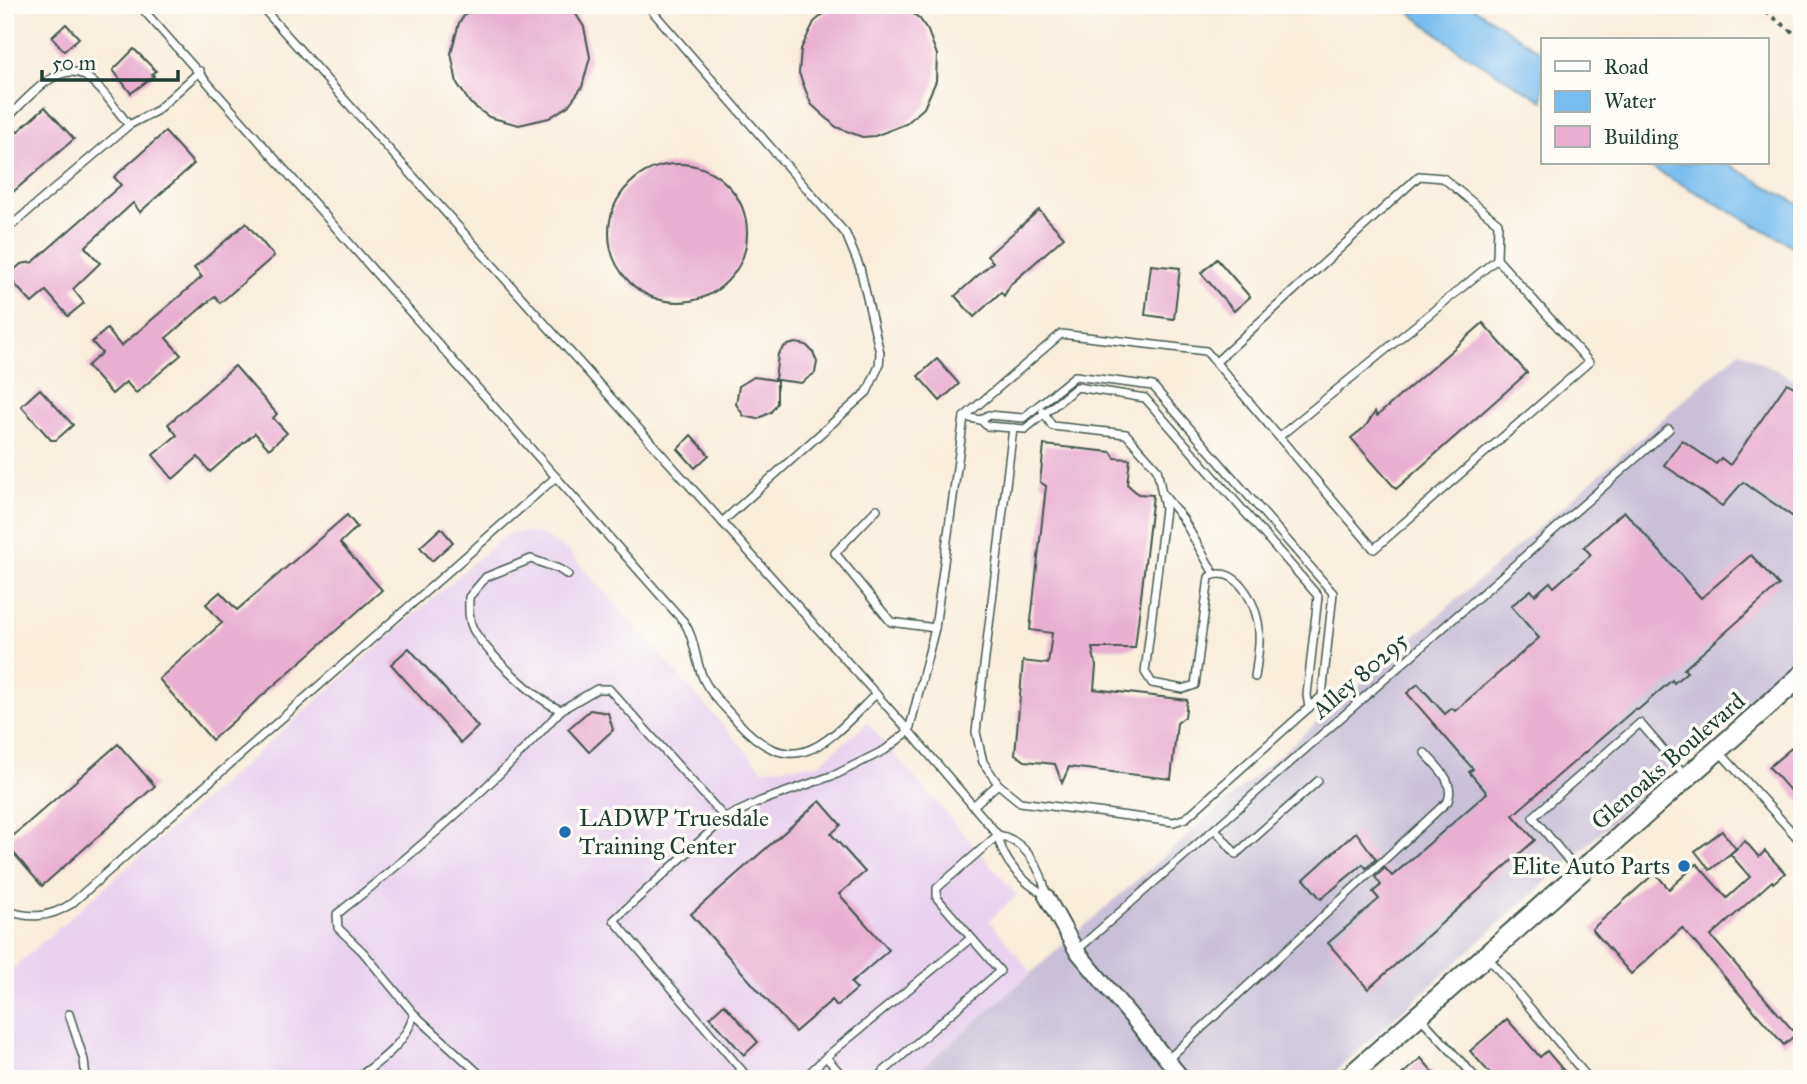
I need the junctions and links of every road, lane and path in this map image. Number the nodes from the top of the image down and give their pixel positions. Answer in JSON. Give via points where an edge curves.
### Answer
{"nodes":[{"id":1,"x":139,"y":5,"type":"edge"},
{"id":2,"x":260,"y":5,"type":"edge"},
{"id":3,"x":647,"y":5,"type":"edge"},
{"id":4,"x":1757,"y":5,"type":"edge"},
{"id":5,"x":1802,"y":39,"type":"edge"},
{"id":6,"x":200,"y":71,"type":"junction"},
{"id":7,"x":5,"y":120,"type":"edge"},
{"id":8,"x":129,"y":125,"type":"junction"},
{"id":9,"x":5,"y":231,"type":"edge"},
{"id":10,"x":1497,"y":259,"type":"junction"},
{"id":11,"x":1216,"y":362,"type":"junction"},
{"id":12,"x":1038,"y":405,"type":"junction"},
{"id":13,"x":1045,"y":413,"type":"junction"},
{"id":14,"x":964,"y":417,"type":"junction"},
{"id":15,"x":981,"y":420,"type":"junction"},
{"id":16,"x":1013,"y":428,"type":"junction"},
{"id":17,"x":1669,"y":429,"type":"dead end"},
{"id":18,"x":1280,"y":436,"type":"junction"},
{"id":19,"x":556,"y":477,"type":"junction"},
{"id":20,"x":1162,"y":492,"type":"junction"},
{"id":21,"x":877,"y":509,"type":"dead end"},
{"id":22,"x":722,"y":522,"type":"junction"},
{"id":23,"x":1214,"y":574,"type":"junction"},
{"id":24,"x":568,"y":575,"type":"dead end"},
{"id":25,"x":935,"y":628,"type":"junction"},
{"id":26,"x":1802,"y":676,"type":"edge"},
{"id":27,"x":1255,"y":677,"type":"dead end"},
{"id":28,"x":876,"y":694,"type":"junction"},
{"id":29,"x":1310,"y":708,"type":"junction"},
{"id":30,"x":561,"y":710,"type":"junction"},
{"id":31,"x":909,"y":731,"type":"junction"},
{"id":32,"x":1718,"y":749,"type":"junction"},
{"id":33,"x":1425,"y":753,"type":"dead end"},
{"id":34,"x":1687,"y":778,"type":"junction"},
{"id":35,"x":1318,"y":781,"type":"dead end"},
{"id":36,"x":998,"y":783,"type":"junction"},
{"id":37,"x":973,"y":806,"type":"junction"},
{"id":38,"x":725,"y":818,"type":"junction"},
{"id":39,"x":1215,"y":829,"type":"junction"},
{"id":40,"x":998,"y":835,"type":"junction"},
{"id":41,"x":1802,"y":843,"type":"edge"},
{"id":42,"x":1578,"y":872,"type":"junction"},
{"id":43,"x":1046,"y":896,"type":"junction"},
{"id":44,"x":5,"y":910,"type":"edge"},
{"id":45,"x":971,"y":938,"type":"junction"},
{"id":46,"x":1076,"y":950,"type":"junction"},
{"id":47,"x":1487,"y":955,"type":"junction"},
{"id":48,"x":69,"y":1014,"type":"dead end"},
{"id":49,"x":414,"y":1014,"type":"junction"},
{"id":50,"x":1419,"y":1015,"type":"junction"},
{"id":51,"x":826,"y":1057,"type":"junction"},
{"id":52,"x":1167,"y":1060,"type":"junction"},
{"id":53,"x":86,"y":1079,"type":"edge"},
{"id":54,"x":356,"y":1079,"type":"edge"},
{"id":55,"x":485,"y":1079,"type":"edge"},
{"id":56,"x":749,"y":1079,"type":"edge"},
{"id":57,"x":803,"y":1079,"type":"edge"},
{"id":58,"x":845,"y":1079,"type":"edge"},
{"id":59,"x":875,"y":1079,"type":"edge"},
{"id":60,"x":1183,"y":1079,"type":"edge"},
{"id":61,"x":1347,"y":1079,"type":"edge"},
{"id":62,"x":1477,"y":1079,"type":"edge"},
{"id":63,"x":1589,"y":1079,"type":"edge"}],
"edges":[{"from":1,"to":6,"type":"lane"},
{"from":2,"to":22,"type":"lane"},
{"from":3,"to":22,"type":"lane","via":[[846,234],[860,268],[880,353],[867,392]]},
{"from":4,"to":5,"type":"path"},
{"from":6,"to":8,"type":"lane","via":[[156,111]]},
{"from":6,"to":19,"type":"lane"},
{"from":7,"to":8,"type":"lane","via":[[55,76],[71,72],[88,77]]},
{"from":8,"to":9,"type":"lane"},
{"from":10,"to":11,"type":"lane","via":[[1498,223],[1443,178],[1419,176]]},
{"from":10,"to":18,"type":"lane"},
{"from":10,"to":18,"type":"lane","via":[[1589,362],[1374,549]]},
{"from":11,"to":14,"type":"lane","via":[[1206,351],[1061,334]]},
{"from":11,"to":18,"type":"lane"},
{"from":12,"to":13,"type":"lane"},
{"from":12,"to":15,"type":"lane","via":[[1023,418],[988,415]]},
{"from":12,"to":29,"type":"lane","via":[[1075,376],[1153,386],[1333,593],[1322,696]]},
{"from":13,"to":16,"type":"lane","via":[[1026,429]]},
{"from":13,"to":20,"type":"lane","via":[[1052,426],[1126,435],[1157,468]]},
{"from":13,"to":29,"type":"lane","via":[[1077,387],[1145,398],[1318,596],[1307,695]]},
{"from":14,"to":15,"type":"lane"},
{"from":14,"to":25,"type":"lane"},
{"from":15,"to":16,"type":"lane","via":[[987,426]]},
{"from":16,"to":36,"type":"lane","via":[[976,732],[984,762]]},
{"from":17,"to":39,"type":"lane","name":"Alley 80295"},
{"from":19,"to":28,"type":"lane","via":[[684,622],[705,683],[763,746],[787,752],[814,749]]},
{"from":19,"to":44,"type":"lane","via":[[71,904],[40,917]]},
{"from":20,"to":23,"type":"lane"},
{"from":20,"to":23,"type":"lane","via":[[1165,509],[1145,672],[1152,683],[1183,689],[1195,685],[1209,577]]},
{"from":21,"to":25,"type":"lane","via":[[835,553],[891,622]]},
{"from":22,"to":28,"type":"lane"},
{"from":23,"to":27,"type":"lane","via":[[1226,573],[1236,579],[1256,611]]},
{"from":24,"to":30,"type":"lane","via":[[531,559],[486,577],[468,597],[468,617],[484,643],[547,705]]},
{"from":25,"to":31,"type":"lane"},
{"from":26,"to":32,"type":"main road","name":"Glenoaks Boulevard"},
{"from":28,"to":31,"type":"lane"},
{"from":29,"to":36,"type":"lane","via":[[1186,818],[1174,822],[1020,802]]},
{"from":30,"to":38,"type":"lane","via":[[597,689],[609,689]]},
{"from":30,"to":49,"type":"lane","via":[[474,799],[337,914],[338,928]]},
{"from":31,"to":37,"type":"lane"},
{"from":31,"to":38,"type":"lane","via":[[885,750],[837,774]]},
{"from":32,"to":34,"type":"main road","name":"Glenoaks Boulevard"},
{"from":32,"to":41,"type":"lane"},
{"from":33,"to":52,"type":"lane","via":[[1448,781],[1452,791],[1448,802]]},
{"from":34,"to":42,"type":"main road","name":"Glenoaks Boulevard"},
{"from":34,"to":42,"type":"lane","via":[[1640,723],[1533,817]]},
{"from":35,"to":39,"type":"lane","via":[[1236,854]]},
{"from":36,"to":37,"type":"lane"},
{"from":37,"to":40,"type":"lane"},
{"from":38,"to":56,"type":"lane","via":[[614,920]]},
{"from":39,"to":46,"type":"lane","name":"Alley 80295"},
{"from":40,"to":43,"type":"lane","via":[[1000,850],[1028,886]]},
{"from":40,"to":43,"type":"lane","via":[[1012,838],[1043,874]]},
{"from":40,"to":45,"type":"lane","via":[[937,888],[937,898]]},
{"from":42,"to":47,"type":"main road","name":"Glenoaks Boulevard"},
{"from":43,"to":46,"type":"street"},
{"from":45,"to":51,"type":"lane"},
{"from":45,"to":59,"type":"lane","via":[[1000,971]]},
{"from":46,"to":52,"type":"street"},
{"from":47,"to":50,"type":"main road","name":"Glenoaks Boulevard"},
{"from":47,"to":63,"type":"lane"},
{"from":48,"to":53,"type":"lane"},
{"from":49,"to":54,"type":"lane","via":[[390,1054]]},
{"from":49,"to":55,"type":"lane"},
{"from":50,"to":61,"type":"main road","name":"Glenoaks Boulevard"},
{"from":50,"to":62,"type":"lane"},
{"from":51,"to":57,"type":"lane"},
{"from":51,"to":58,"type":"lane"},
{"from":52,"to":60,"type":"street"}]}
